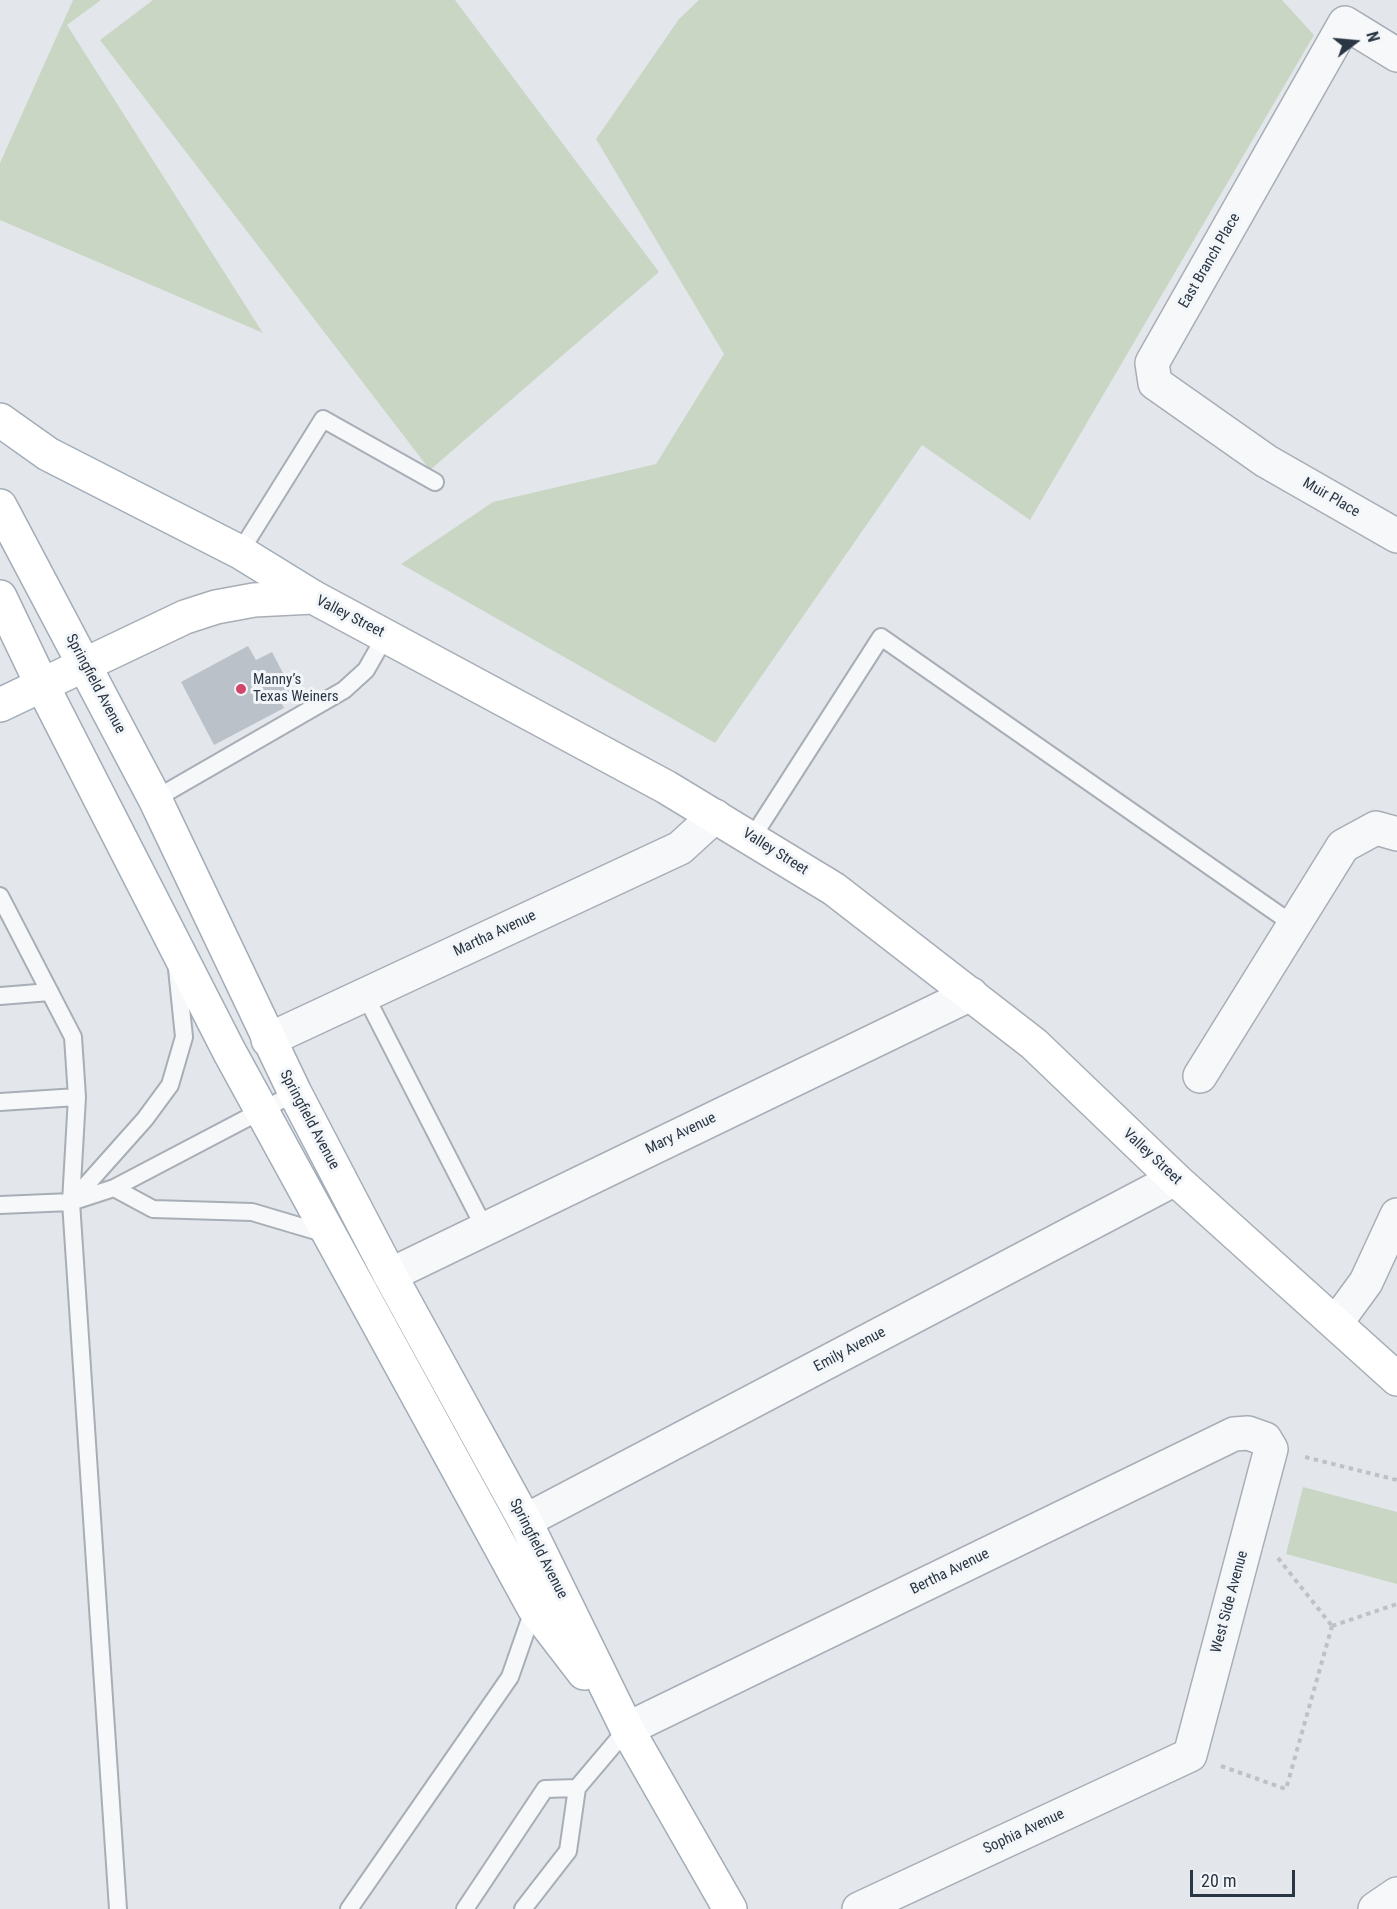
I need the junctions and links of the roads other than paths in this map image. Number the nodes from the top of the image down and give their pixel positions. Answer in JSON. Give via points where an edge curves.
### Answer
{"nodes":[{"id":1,"x":1397,"y":55,"type":"edge"},
{"id":2,"x":0,"y":420,"type":"edge"},
{"id":3,"x":1266,"y":461,"type":"joint"},
{"id":4,"x":435,"y":482,"type":"dead end"},
{"id":5,"x":0,"y":507,"type":"edge"},
{"id":6,"x":1397,"y":536,"type":"edge"},
{"id":7,"x":240,"y":552,"type":"junction"},
{"id":8,"x":0,"y":597,"type":"edge"},
{"id":9,"x":313,"y":597,"type":"junction"},
{"id":10,"x":386,"y":635,"type":"junction"},
{"id":11,"x":85,"y":665,"type":"junction"},
{"id":12,"x":42,"y":685,"type":"junction"},
{"id":13,"x":0,"y":705,"type":"edge"},
{"id":14,"x":155,"y":799,"type":"junction"},
{"id":15,"x":715,"y":816,"type":"junction"},
{"id":16,"x":1397,"y":834,"type":"edge"},
{"id":17,"x":752,"y":838,"type":"junction"},
{"id":18,"x":0,"y":896,"type":"edge"},
{"id":19,"x":1294,"y":925,"type":"junction"},
{"id":20,"x":173,"y":941,"type":"junction"},
{"id":21,"x":50,"y":992,"type":"junction"},
{"id":22,"x":971,"y":994,"type":"junction"},
{"id":23,"x":365,"y":995,"type":"junction"},
{"id":24,"x":0,"y":996,"type":"edge"},
{"id":25,"x":268,"y":1040,"type":"junction"},
{"id":26,"x":1200,"y":1077,"type":"dead end"},
{"id":27,"x":295,"y":1093,"type":"junction"},
{"id":28,"x":77,"y":1097,"type":"junction"},
{"id":29,"x":0,"y":1102,"type":"edge"},
{"id":30,"x":262,"y":1110,"type":"junction"},
{"id":31,"x":1175,"y":1179,"type":"junction"},
{"id":32,"x":114,"y":1188,"type":"junction"},
{"id":33,"x":71,"y":1202,"type":"junction"},
{"id":34,"x":0,"y":1205,"type":"edge"},
{"id":35,"x":1397,"y":1215,"type":"edge"},
{"id":36,"x":484,"y":1229,"type":"junction"},
{"id":37,"x":330,"y":1235,"type":"junction"},
{"id":38,"x":390,"y":1275,"type":"junction"},
{"id":39,"x":1336,"y":1323,"type":"junction"},
{"id":40,"x":1397,"y":1379,"type":"edge"},
{"id":41,"x":1271,"y":1449,"type":"joint"},
{"id":42,"x":525,"y":1521,"type":"junction"},
{"id":43,"x":534,"y":1608,"type":"junction"},
{"id":44,"x":627,"y":1729,"type":"junction"},
{"id":45,"x":1190,"y":1755,"type":"joint"},
{"id":46,"x":577,"y":1788,"type":"junction"},
{"id":47,"x":1397,"y":1894,"type":"edge"},
{"id":48,"x":118,"y":1909,"type":"edge"},
{"id":49,"x":350,"y":1909,"type":"edge"},
{"id":50,"x":465,"y":1909,"type":"edge"},
{"id":51,"x":523,"y":1909,"type":"edge"},
{"id":52,"x":730,"y":1909,"type":"edge"},
{"id":53,"x":859,"y":1909,"type":"edge"},
{"id":54,"x":1375,"y":1909,"type":"edge"}],
"edges":[{"from":1,"to":3,"type":"street","name":"East Branch Place","via":[[1345,23],[1152,363],[1155,383]]},
{"from":2,"to":7,"type":"main road","via":[[48,454]]},
{"from":3,"to":6,"type":"street","name":"Muir Place"},
{"from":4,"to":7,"type":"lane","via":[[322,419]]},
{"from":5,"to":11,"type":"main road","name":"Springfield Avenue"},
{"from":7,"to":9,"type":"main road"},
{"from":8,"to":12,"type":"main road","name":"Springfield Avenue"},
{"from":9,"to":10,"type":"main road","name":"Valley Street"},
{"from":9,"to":11,"type":"main road","name":"Valley Street","via":[[254,600],[216,607],[185,617]]},
{"from":10,"to":14,"type":"lane","via":[[366,670],[344,690]]},
{"from":10,"to":15,"type":"main road","name":"Valley Street"},
{"from":11,"to":12,"type":"main road","name":"Valley Street"},
{"from":11,"to":14,"type":"main road","name":"Springfield Avenue"},
{"from":12,"to":13,"type":"main road","name":"Valley Street"},
{"from":12,"to":20,"type":"main road","name":"Springfield Avenue"},
{"from":14,"to":25,"type":"main road","name":"Springfield Avenue"},
{"from":15,"to":17,"type":"main road","name":"Valley Street"},
{"from":15,"to":23,"type":"street","name":"Martha Avenue","via":[[680,848]]},
{"from":16,"to":19,"type":"street","via":[[1376,828],[1343,846]]},
{"from":17,"to":19,"type":"lane","via":[[881,637]]},
{"from":17,"to":22,"type":"main road","name":"Valley Street","via":[[834,889]]},
{"from":18,"to":21,"type":"lane"},
{"from":19,"to":26,"type":"street"},
{"from":20,"to":30,"type":"main road","name":"Springfield Avenue"},
{"from":20,"to":33,"type":"lane","via":[[184,1037],[170,1085]]},
{"from":21,"to":24,"type":"lane"},
{"from":21,"to":28,"type":"lane","via":[[73,1037]]},
{"from":22,"to":31,"type":"main road","name":"Valley Street","via":[[1034,1044]]},
{"from":22,"to":36,"type":"street","name":"Mary Avenue"},
{"from":23,"to":25,"type":"street","name":"Martha Avenue"},
{"from":23,"to":36,"type":"lane"},
{"from":25,"to":27,"type":"main road","name":"Springfield Avenue"},
{"from":27,"to":30,"type":"lane"},
{"from":27,"to":38,"type":"main road","name":"Springfield Avenue"},
{"from":28,"to":29,"type":"lane"},
{"from":28,"to":33,"type":"lane"},
{"from":30,"to":32,"type":"lane"},
{"from":30,"to":37,"type":"main road","name":"Springfield Avenue"},
{"from":31,"to":39,"type":"main road","name":"Valley Street"},
{"from":31,"to":42,"type":"street","name":"Emily Avenue"},
{"from":32,"to":33,"type":"lane"},
{"from":32,"to":37,"type":"lane","via":[[153,1209],[252,1212]]},
{"from":33,"to":34,"type":"lane"},
{"from":33,"to":48,"type":"lane"},
{"from":35,"to":39,"type":"street","via":[[1366,1282]]},
{"from":36,"to":38,"type":"street","name":"Mary Avenue"},
{"from":37,"to":43,"type":"main road","name":"Springfield Avenue"},
{"from":38,"to":42,"type":"main road","name":"Springfield Avenue"},
{"from":39,"to":40,"type":"main road","name":"Valley Street"},
{"from":41,"to":44,"type":"street","name":"Bertha Avenue","via":[[1258,1435],[1234,1434]]},
{"from":41,"to":45,"type":"street","name":"West Side Avenue"},
{"from":42,"to":44,"type":"main road","name":"Springfield Avenue"},
{"from":43,"to":44,"type":"main road","name":"Springfield Avenue"},
{"from":43,"to":49,"type":"lane","via":[[510,1677]]},
{"from":44,"to":46,"type":"lane"},
{"from":44,"to":52,"type":"main road","name":"Springfield Avenue"},
{"from":45,"to":53,"type":"street","name":"Sophia Avenue"},
{"from":46,"to":50,"type":"lane","via":[[545,1789]]},
{"from":46,"to":51,"type":"lane","via":[[568,1851]]},
{"from":47,"to":54,"type":"street"}]}
